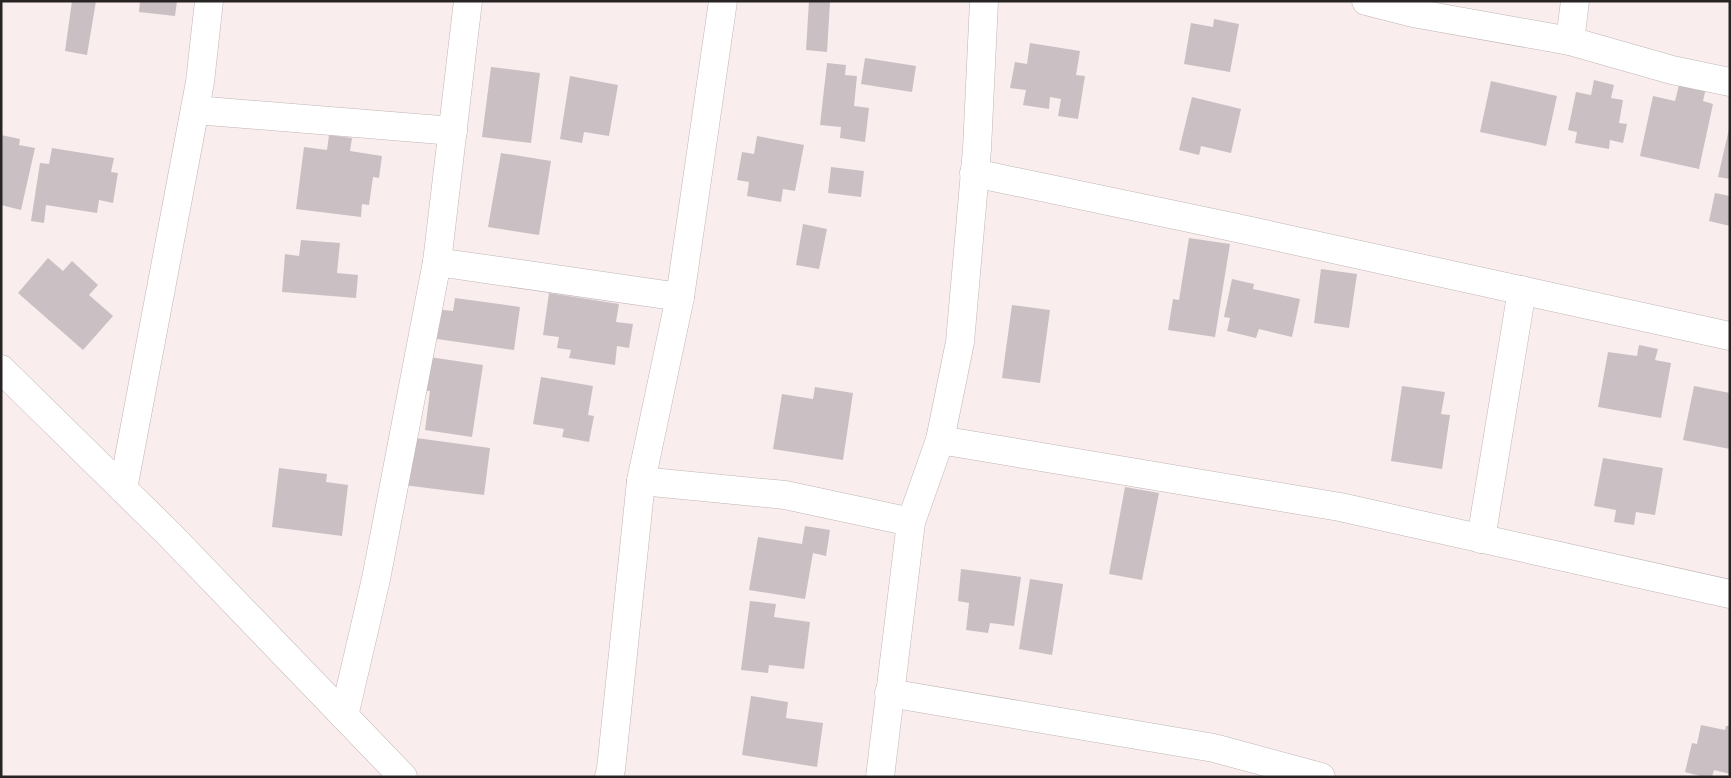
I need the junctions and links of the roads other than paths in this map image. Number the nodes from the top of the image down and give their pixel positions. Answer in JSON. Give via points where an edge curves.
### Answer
{"nodes":[{"id":1,"x":210,"y":1,"type":"edge"},
{"id":2,"x":468,"y":1,"type":"edge"},
{"id":3,"x":723,"y":1,"type":"edge"},
{"id":4,"x":984,"y":1,"type":"edge"},
{"id":5,"x":1366,"y":1,"type":"edge"},
{"id":6,"x":1575,"y":1,"type":"edge"},
{"id":7,"x":1570,"y":40,"type":"junction"},
{"id":8,"x":1730,"y":82,"type":"edge"},
{"id":9,"x":195,"y":110,"type":"junction"},
{"id":10,"x":453,"y":130,"type":"junction"},
{"id":11,"x":974,"y":173,"type":"junction"},
{"id":12,"x":437,"y":262,"type":"junction"},
{"id":13,"x":1522,"y":290,"type":"junction"},
{"id":14,"x":680,"y":297,"type":"junction"},
{"id":15,"x":1730,"y":336,"type":"edge"},
{"id":16,"x":1,"y":369,"type":"edge"},
{"id":17,"x":940,"y":440,"type":"junction"},
{"id":18,"x":641,"y":481,"type":"junction"},
{"id":19,"x":123,"y":489,"type":"junction"},
{"id":20,"x":911,"y":522,"type":"junction"},
{"id":21,"x":1481,"y":539,"type":"junction"},
{"id":22,"x":1730,"y":594,"type":"edge"},
{"id":23,"x":889,"y":693,"type":"junction"},
{"id":24,"x":344,"y":716,"type":"junction"},
{"id":25,"x":403,"y":777,"type":"edge"},
{"id":26,"x":609,"y":777,"type":"edge"},
{"id":27,"x":880,"y":777,"type":"edge"},
{"id":28,"x":1321,"y":777,"type":"edge"}],
"edges":[{"from":1,"to":9,"type":"street"},
{"from":2,"to":10,"type":"street"},
{"from":3,"to":14,"type":"street"},
{"from":4,"to":11,"type":"street"},
{"from":5,"to":7,"type":"street","via":[[1412,13]]},
{"from":6,"to":7,"type":"street"},
{"from":7,"to":8,"type":"street","via":[[1672,70]]},
{"from":9,"to":10,"type":"street"},
{"from":9,"to":19,"type":"street"},
{"from":10,"to":12,"type":"street"},
{"from":11,"to":13,"type":"street"},
{"from":11,"to":17,"type":"street","via":[[960,342]]},
{"from":12,"to":14,"type":"street"},
{"from":12,"to":24,"type":"street","via":[[376,579]]},
{"from":13,"to":15,"type":"street"},
{"from":13,"to":21,"type":"street"},
{"from":14,"to":18,"type":"street"},
{"from":16,"to":19,"type":"street"},
{"from":17,"to":20,"type":"street"},
{"from":17,"to":21,"type":"street","via":[[1340,507]]},
{"from":18,"to":20,"type":"street","via":[[785,495]]},
{"from":18,"to":26,"type":"street"},
{"from":19,"to":24,"type":"street"},
{"from":20,"to":23,"type":"street"},
{"from":21,"to":22,"type":"street"},
{"from":23,"to":27,"type":"street"},
{"from":23,"to":28,"type":"street","via":[[1214,748]]},
{"from":24,"to":25,"type":"street"}]}
